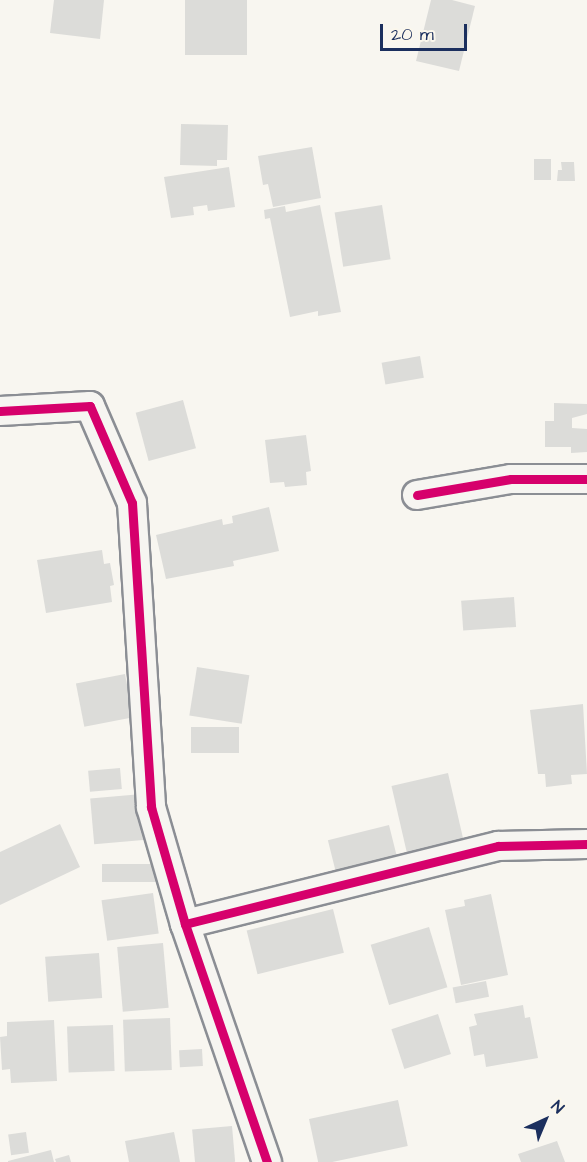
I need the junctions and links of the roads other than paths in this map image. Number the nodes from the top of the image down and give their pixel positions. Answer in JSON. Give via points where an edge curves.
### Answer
{"nodes":[{"id":1,"x":0,"y":411,"type":"edge"},
{"id":2,"x":587,"y":479,"type":"edge"},
{"id":3,"x":417,"y":495,"type":"dead end"},
{"id":4,"x":587,"y":844,"type":"edge"},
{"id":5,"x":185,"y":924,"type":"junction"},
{"id":6,"x":267,"y":1162,"type":"edge"}],
"edges":[{"from":1,"to":5,"type":"street","via":[[90,406],[132,503],[151,807]]},
{"from":2,"to":3,"type":"street","via":[[511,479]]},
{"from":4,"to":5,"type":"street","via":[[498,846]]},
{"from":5,"to":6,"type":"street"}]}
